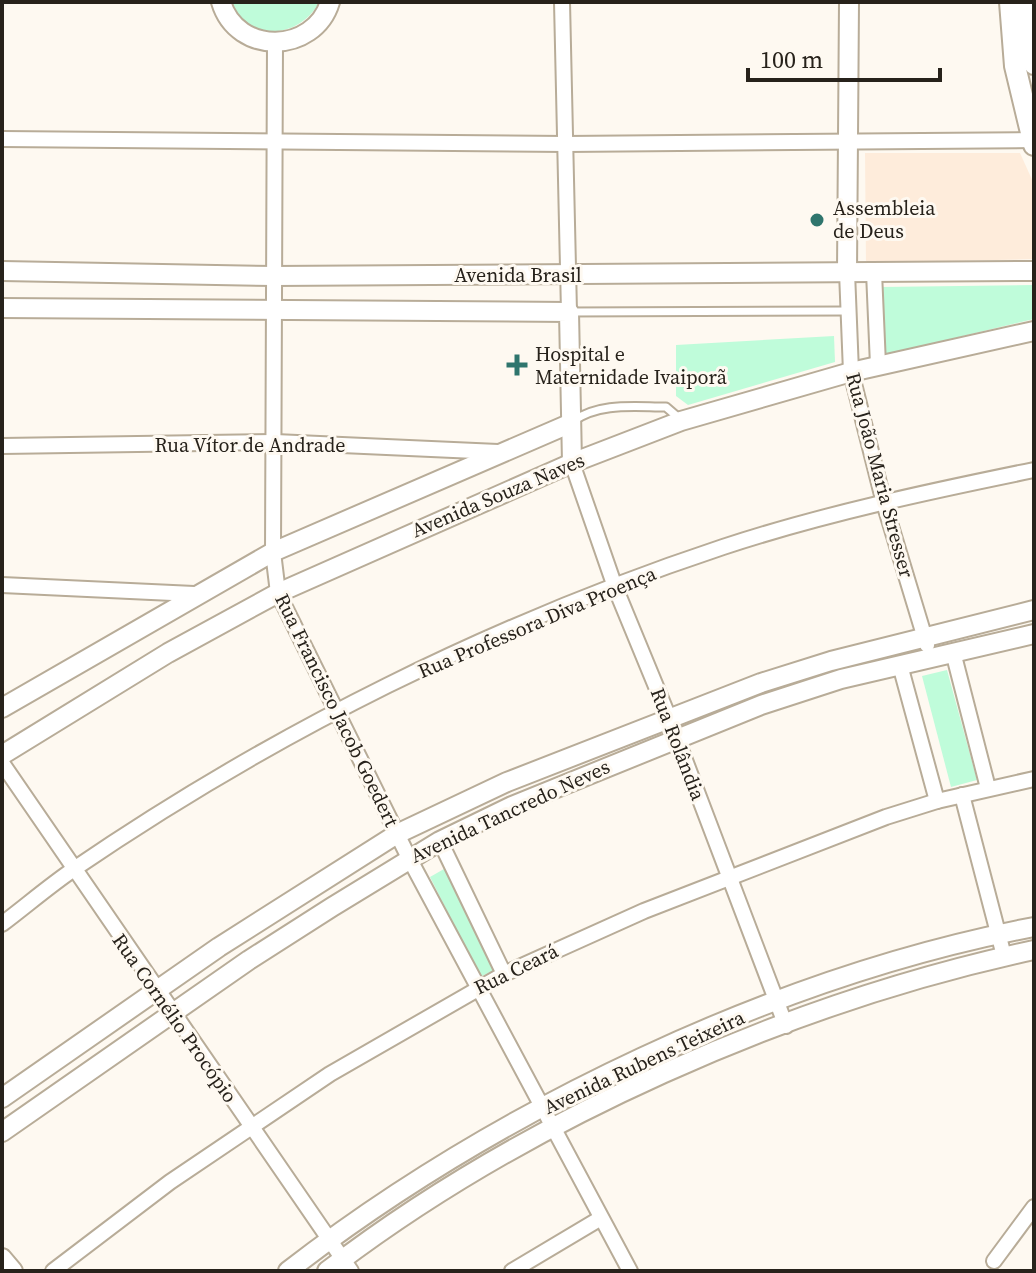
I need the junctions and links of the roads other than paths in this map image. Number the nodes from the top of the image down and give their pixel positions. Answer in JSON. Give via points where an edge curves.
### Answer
{"nodes":[{"id":1,"x":221,"y":2,"type":"edge"},
{"id":2,"x":330,"y":2,"type":"edge"},
{"id":3,"x":562,"y":2,"type":"edge"},
{"id":4,"x":849,"y":2,"type":"edge"},
{"id":5,"x":1010,"y":2,"type":"edge"},
{"id":6,"x":1027,"y":2,"type":"edge"},
{"id":7,"x":275,"y":43,"type":"junction"},
{"id":8,"x":1034,"y":64,"type":"edge"},
{"id":9,"x":2,"y":139,"type":"edge"},
{"id":10,"x":276,"y":140,"type":"junction"},
{"id":11,"x":1033,"y":142,"type":"edge"},
{"id":12,"x":566,"y":144,"type":"junction"},
{"id":13,"x":848,"y":144,"type":"junction"},
{"id":14,"x":2,"y":271,"type":"edge"},
{"id":15,"x":1034,"y":271,"type":"edge"},
{"id":16,"x":847,"y":272,"type":"junction"},
{"id":17,"x":874,"y":272,"type":"junction"},
{"id":18,"x":568,"y":275,"type":"junction"},
{"id":19,"x":274,"y":276,"type":"junction"},
{"id":20,"x":2,"y":308,"type":"edge"},
{"id":21,"x":274,"y":308,"type":"junction"},
{"id":22,"x":846,"y":311,"type":"junction"},
{"id":23,"x":569,"y":312,"type":"junction"},
{"id":24,"x":1034,"y":331,"type":"edge"},
{"id":25,"x":878,"y":365,"type":"junction"},
{"id":26,"x":851,"y":372,"type":"junction"},
{"id":27,"x":681,"y":421,"type":"junction"},
{"id":28,"x":569,"y":424,"type":"junction"},
{"id":29,"x":275,"y":442,"type":"junction"},
{"id":30,"x":2,"y":446,"type":"edge"},
{"id":31,"x":498,"y":452,"type":"junction"},
{"id":32,"x":572,"y":463,"type":"junction"},
{"id":33,"x":1034,"y":470,"type":"edge"},
{"id":34,"x":884,"y":503,"type":"junction"},
{"id":35,"x":273,"y":552,"type":"junction"},
{"id":36,"x":2,"y":585,"type":"edge"},
{"id":37,"x":615,"y":587,"type":"junction"},
{"id":38,"x":278,"y":593,"type":"junction"},
{"id":39,"x":194,"y":594,"type":"junction"},
{"id":40,"x":1034,"y":610,"type":"edge"},
{"id":41,"x":1034,"y":634,"type":"edge"},
{"id":42,"x":925,"y":637,"type":"junction"},
{"id":43,"x":953,"y":652,"type":"junction"},
{"id":44,"x":930,"y":657,"type":"junction"},
{"id":45,"x":900,"y":665,"type":"junction"},
{"id":46,"x":2,"y":708,"type":"edge"},
{"id":47,"x":337,"y":712,"type":"junction"},
{"id":48,"x":669,"y":718,"type":"junction"},
{"id":49,"x":676,"y":737,"type":"junction"},
{"id":50,"x":2,"y":755,"type":"edge"},
{"id":51,"x":2,"y":763,"type":"edge"},
{"id":52,"x":1034,"y":779,"type":"edge"},
{"id":53,"x":988,"y":788,"type":"junction"},
{"id":54,"x":962,"y":795,"type":"junction"},
{"id":55,"x":937,"y":801,"type":"junction"},
{"id":56,"x":397,"y":834,"type":"junction"},
{"id":57,"x":440,"y":841,"type":"junction"},
{"id":58,"x":409,"y":858,"type":"junction"},
{"id":59,"x":72,"y":870,"type":"junction"},
{"id":60,"x":729,"y":877,"type":"junction"},
{"id":61,"x":2,"y":924,"type":"edge"},
{"id":62,"x":1034,"y":927,"type":"edge"},
{"id":63,"x":998,"y":934,"type":"junction"},
{"id":64,"x":1034,"y":950,"type":"edge"},
{"id":65,"x":1004,"y":956,"type":"junction"},
{"id":66,"x":504,"y":974,"type":"junction"},
{"id":67,"x":478,"y":988,"type":"junction"},
{"id":68,"x":155,"y":990,"type":"junction"},
{"id":69,"x":777,"y":1003,"type":"junction"},
{"id":70,"x":173,"y":1013,"type":"junction"},
{"id":71,"x":786,"y":1026,"type":"junction"},
{"id":72,"x":2,"y":1098,"type":"edge"},
{"id":73,"x":543,"y":1108,"type":"junction"},
{"id":74,"x":251,"y":1126,"type":"junction"},
{"id":75,"x":554,"y":1126,"type":"junction"},
{"id":76,"x":2,"y":1132,"type":"edge"},
{"id":77,"x":1034,"y":1207,"type":"edge"},
{"id":78,"x":601,"y":1218,"type":"junction"},
{"id":79,"x":329,"y":1239,"type":"junction"},
{"id":80,"x":2,"y":1258,"type":"edge"},
{"id":81,"x":994,"y":1261,"type":"dead end"},
{"id":82,"x":347,"y":1265,"type":"edge"},
{"id":83,"x":13,"y":1271,"type":"edge"},
{"id":84,"x":53,"y":1271,"type":"edge"},
{"id":85,"x":288,"y":1271,"type":"edge"},
{"id":86,"x":327,"y":1271,"type":"edge"},
{"id":87,"x":512,"y":1271,"type":"edge"},
{"id":88,"x":630,"y":1271,"type":"edge"}],
"edges":[{"from":1,"to":7,"type":"street","via":[[243,33]]},
{"from":2,"to":7,"type":"street","via":[[321,22],[308,33]]},
{"from":3,"to":12,"type":"street"},
{"from":4,"to":13,"type":"street","name":"Rua João Maria Stresser"},
{"from":5,"to":11,"type":"main road","via":[[1015,66]]},
{"from":6,"to":8,"type":"main road"},
{"from":7,"to":10,"type":"street","name":"Rua Francisco Jacob Goedert"},
{"from":9,"to":10,"type":"street"},
{"from":10,"to":12,"type":"street"},
{"from":10,"to":19,"type":"street","name":"Rua Francisco Jacob Goedert"},
{"from":11,"to":13,"type":"street"},
{"from":12,"to":13,"type":"street"},
{"from":12,"to":18,"type":"street"},
{"from":13,"to":16,"type":"street","name":"Rua João Maria Stresser"},
{"from":14,"to":19,"type":"street","name":"Avenida Brasil"},
{"from":15,"to":17,"type":"street","name":"Avenida Brasil"},
{"from":16,"to":17,"type":"street","name":"Avenida Brasil"},
{"from":16,"to":18,"type":"street","name":"Avenida Brasil"},
{"from":16,"to":22,"type":"street","name":"Rua João Maria Stresser"},
{"from":17,"to":25,"type":"street","name":"Rua João Maria Stresser"},
{"from":18,"to":19,"type":"street","name":"Avenida Brasil"},
{"from":18,"to":23,"type":"street"},
{"from":19,"to":21,"type":"street","name":"Rua Francisco Jacob Goedert"},
{"from":20,"to":21,"type":"street","name":"Avenida Brasil"},
{"from":21,"to":23,"type":"street","name":"Avenida Brasil"},
{"from":21,"to":29,"type":"street","name":"Rua Francisco Jacob Goedert"},
{"from":22,"to":23,"type":"lane","name":"Avenida Brasil"},
{"from":22,"to":26,"type":"street","name":"Rua João Maria Stresser"},
{"from":23,"to":28,"type":"street"},
{"from":24,"to":25,"type":"street","name":"Avenida Souza Naves"},
{"from":25,"to":26,"type":"street","name":"Avenida Souza Naves"},
{"from":26,"to":27,"type":"street","name":"Avenida Souza Naves"},
{"from":26,"to":34,"type":"street","name":"Rua João Maria Stresser"},
{"from":27,"to":28,"type":"lane","via":[[666,407],[608,407]]},
{"from":27,"to":32,"type":"street","name":"Avenida Souza Naves"},
{"from":28,"to":31,"type":"street","name":"Avenida Souza Naves"},
{"from":28,"to":32,"type":"street"},
{"from":29,"to":30,"type":"street","name":"Rua Vítor de Andrade"},
{"from":29,"to":31,"type":"street","name":"Rua Vítor de Andrade"},
{"from":29,"to":35,"type":"street","name":"Rua Francisco Jacob Goedert"},
{"from":31,"to":35,"type":"street","name":"Avenida Souza Naves"},
{"from":32,"to":37,"type":"street","name":"Rua Rolândia"},
{"from":32,"to":38,"type":"street","name":"Avenida Souza Naves"},
{"from":33,"to":34,"type":"street","name":"Rua Professora Diva Proença"},
{"from":34,"to":37,"type":"street","name":"Rua Professora Diva Proença","via":[[724,547]]},
{"from":34,"to":42,"type":"street","name":"Rua João Maria Stresser"},
{"from":35,"to":38,"type":"street","name":"Rua Francisco Jacob Goedert"},
{"from":35,"to":39,"type":"street","name":"Avenida Souza Naves"},
{"from":36,"to":39,"type":"street"},
{"from":37,"to":47,"type":"street","name":"Rua Professora Diva Proença","via":[[462,650]]},
{"from":37,"to":48,"type":"street","name":"Rua Rolândia"},
{"from":38,"to":47,"type":"street","name":"Rua Francisco Jacob Goedert"},
{"from":38,"to":50,"type":"street","name":"Avenida Souza Naves"},
{"from":39,"to":46,"type":"street","name":"Avenida Souza Naves"},
{"from":40,"to":42,"type":"street","name":"Avenida Tancredo Neves"},
{"from":41,"to":43,"type":"street","name":"Avenida Tancredo Neves"},
{"from":42,"to":44,"type":"street","name":"Rua João Maria Stresser"},
{"from":42,"to":48,"type":"street","name":"Avenida Tancredo Neves","via":[[761,683]]},
{"from":43,"to":44,"type":"street","name":"Avenida Tancredo Neves"},
{"from":43,"to":53,"type":"street"},
{"from":44,"to":45,"type":"street","name":"Avenida Tancredo Neves"},
{"from":45,"to":49,"type":"street","name":"Avenida Tancredo Neves","via":[[774,701]]},
{"from":45,"to":55,"type":"street"},
{"from":47,"to":56,"type":"street","name":"Rua Francisco Jacob Goedert"},
{"from":47,"to":59,"type":"street","name":"Rua Professora Diva Proença"},
{"from":48,"to":49,"type":"street","name":"Rua Rolândia"},
{"from":48,"to":56,"type":"street","name":"Avenida Tancredo Neves","via":[[507,782]]},
{"from":49,"to":57,"type":"street","name":"Avenida Tancredo Neves"},
{"from":49,"to":60,"type":"street","name":"Rua Rolândia"},
{"from":51,"to":59,"type":"street","name":"Rua Cornélio Procópio"},
{"from":52,"to":53,"type":"street","name":"Rua Ceará"},
{"from":53,"to":54,"type":"street","name":"Rua Ceará"},
{"from":54,"to":55,"type":"street","name":"Rua Ceará"},
{"from":54,"to":63,"type":"street"},
{"from":55,"to":60,"type":"street","name":"Rua Ceará"},
{"from":56,"to":58,"type":"street","name":"Rua Francisco Jacob Goedert"},
{"from":56,"to":68,"type":"street","name":"Avenida Tancredo Neves"},
{"from":57,"to":58,"type":"street","name":"Avenida Tancredo Neves"},
{"from":57,"to":66,"type":"street"},
{"from":58,"to":67,"type":"street","name":"Rua Francisco Jacob Goedert"},
{"from":58,"to":70,"type":"street","name":"Avenida Tancredo Neves"},
{"from":59,"to":61,"type":"street","name":"Rua Professora Diva Proença"},
{"from":59,"to":68,"type":"street","name":"Rua Cornélio Procópio"},
{"from":60,"to":66,"type":"street","name":"Rua Ceará"},
{"from":60,"to":69,"type":"street","name":"Rua Rolândia"},
{"from":62,"to":63,"type":"street","name":"Avenida Rubens Teixeira"},
{"from":63,"to":65,"type":"street"},
{"from":63,"to":69,"type":"street","name":"Avenida Rubens Teixeira"},
{"from":64,"to":65,"type":"street","name":"Avenida Rubens Teixeira"},
{"from":65,"to":71,"type":"street","name":"Avenida Rubens Teixeira"},
{"from":66,"to":67,"type":"street","name":"Rua Ceará"},
{"from":67,"to":73,"type":"street","name":"Rua Francisco Jacob Goedert"},
{"from":67,"to":74,"type":"street","name":"Rua Ceará","via":[[396,1033]]},
{"from":68,"to":70,"type":"street","name":"Rua Cornélio Procópio"},
{"from":68,"to":72,"type":"street","name":"Avenida Tancredo Neves"},
{"from":69,"to":71,"type":"street","name":"Rua Rolândia"},
{"from":69,"to":73,"type":"street","name":"Avenida Rubens Teixeira"},
{"from":70,"to":74,"type":"street","name":"Rua Cornélio Procópio"},
{"from":70,"to":76,"type":"street","name":"Avenida Tancredo Neves"},
{"from":71,"to":75,"type":"street","name":"Avenida Rubens Teixeira","via":[[678,1067]]},
{"from":73,"to":75,"type":"street","name":"Rua Francisco Jacob Goedert"},
{"from":73,"to":79,"type":"street","name":"Avenida Rubens Teixeira"},
{"from":74,"to":79,"type":"street","name":"Rua Cornélio Procópio"},
{"from":74,"to":84,"type":"street","name":"Rua Ceará"},
{"from":75,"to":78,"type":"street","name":"Rua Francisco Jacob Goedert"},
{"from":75,"to":82,"type":"street","name":"Avenida Rubens Teixeira","via":[[481,1166]]},
{"from":77,"to":81,"type":"street"},
{"from":78,"to":87,"type":"street"},
{"from":78,"to":88,"type":"street","name":"Rua Francisco Jacob Goedert"},
{"from":79,"to":82,"type":"street","name":"Rua Cornélio Procópio"},
{"from":79,"to":85,"type":"street","name":"Avenida Rubens Teixeira"},
{"from":80,"to":83,"type":"street"},
{"from":82,"to":86,"type":"street","name":"Avenida Rubens Teixeira"}]}
